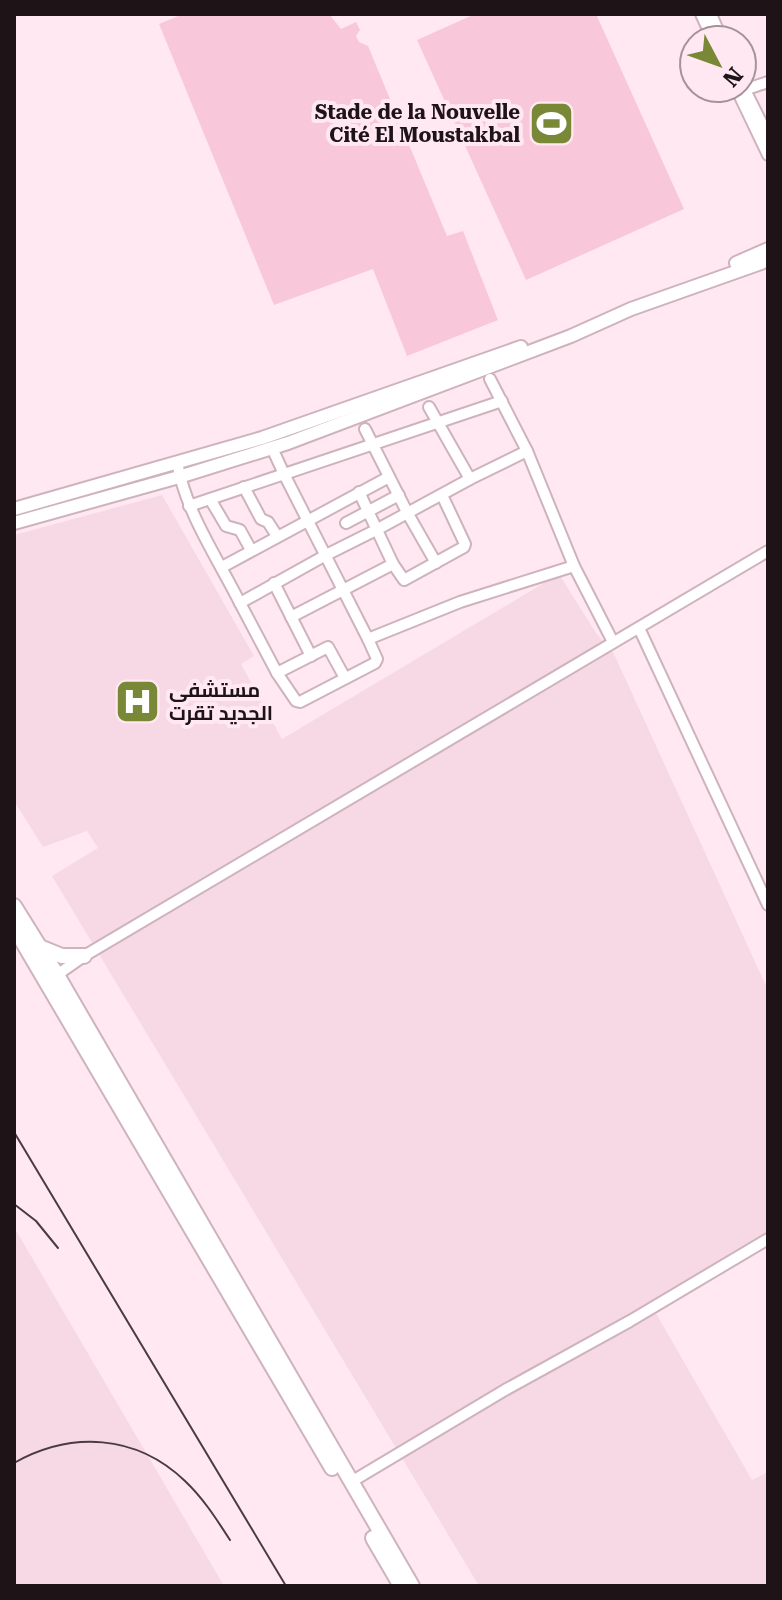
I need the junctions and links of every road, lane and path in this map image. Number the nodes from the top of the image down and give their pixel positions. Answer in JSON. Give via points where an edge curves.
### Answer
{"nodes":[{"id":1,"x":748,"y":104,"type":"edge"},
{"id":2,"x":750,"y":104,"type":"edge"},
{"id":3,"x":768,"y":136,"type":"edge"},
{"id":4,"x":768,"y":155,"type":"edge"},
{"id":5,"x":768,"y":249,"type":"edge"},
{"id":6,"x":768,"y":259,"type":"edge"},
{"id":7,"x":570,"y":333,"type":"junction"},
{"id":8,"x":514,"y":354,"type":"junction"},
{"id":9,"x":490,"y":379,"type":"dead end"},
{"id":10,"x":502,"y":401,"type":"junction"},
{"id":11,"x":429,"y":407,"type":"dead end"},
{"id":12,"x":438,"y":423,"type":"junction"},
{"id":13,"x":365,"y":429,"type":"dead end"},
{"id":14,"x":372,"y":445,"type":"junction"},
{"id":15,"x":272,"y":448,"type":"junction"},
{"id":16,"x":527,"y":451,"type":"junction"},
{"id":17,"x":177,"y":462,"type":"junction"},
{"id":18,"x":284,"y":474,"type":"junction"},
{"id":19,"x":179,"y":477,"type":"junction"},
{"id":20,"x":389,"y":477,"type":"junction"},
{"id":21,"x":470,"y":479,"type":"junction"},
{"id":22,"x":244,"y":487,"type":"junction"},
{"id":23,"x":359,"y":492,"type":"junction"},
{"id":24,"x":399,"y":495,"type":"junction"},
{"id":25,"x":442,"y":495,"type":"junction"},
{"id":26,"x":210,"y":499,"type":"junction"},
{"id":27,"x":189,"y":506,"type":"junction"},
{"id":28,"x":14,"y":509,"type":"edge"},
{"id":29,"x":368,"y":512,"type":"junction"},
{"id":30,"x":408,"y":514,"type":"junction"},
{"id":31,"x":307,"y":519,"type":"junction"},
{"id":32,"x":14,"y":523,"type":"edge"},
{"id":33,"x":346,"y":523,"type":"dead end"},
{"id":34,"x":376,"y":530,"type":"junction"},
{"id":35,"x":277,"y":536,"type":"junction"},
{"id":36,"x":251,"y":550,"type":"junction"},
{"id":37,"x":768,"y":551,"type":"edge"},
{"id":38,"x":326,"y":555,"type":"junction"},
{"id":39,"x":436,"y":563,"type":"junction"},
{"id":40,"x":393,"y":564,"type":"junction"},
{"id":41,"x":574,"y":566,"type":"junction"},
{"id":42,"x":222,"y":567,"type":"junction"},
{"id":43,"x":274,"y":583,"type":"junction"},
{"id":44,"x":344,"y":589,"type":"junction"},
{"id":45,"x":240,"y":603,"type":"junction"},
{"id":46,"x":291,"y":617,"type":"junction"},
{"id":47,"x":639,"y":628,"type":"junction"},
{"id":48,"x":368,"y":639,"type":"junction"},
{"id":49,"x":613,"y":642,"type":"junction"},
{"id":50,"x":311,"y":656,"type":"junction"},
{"id":51,"x":277,"y":673,"type":"junction"},
{"id":52,"x":345,"y":678,"type":"junction"},
{"id":53,"x":768,"y":905,"type":"edge"},
{"id":54,"x":14,"y":906,"type":"edge"},
{"id":55,"x":14,"y":927,"type":"edge"},
{"id":56,"x":39,"y":947,"type":"junction"},
{"id":57,"x":84,"y":956,"type":"junction"},
{"id":58,"x":52,"y":978,"type":"junction"},
{"id":59,"x":137,"y":1125,"type":"junction"},
{"id":60,"x":768,"y":1239,"type":"edge"},
{"id":61,"x":351,"y":1482,"type":"junction"},
{"id":62,"x":401,"y":1586,"type":"edge"},
{"id":63,"x":412,"y":1586,"type":"edge"}],
"edges":[{"from":1,"to":4,"type":"street"},
{"from":2,"to":3,"type":"street"},
{"from":5,"to":7,"type":"main road"},
{"from":6,"to":7,"type":"main road"},
{"from":7,"to":8,"type":"main road"},
{"from":8,"to":15,"type":"main road"},
{"from":8,"to":17,"type":"main road"},
{"from":9,"to":10,"type":"street"},
{"from":10,"to":12,"type":"street"},
{"from":10,"to":16,"type":"street"},
{"from":11,"to":12,"type":"street"},
{"from":12,"to":14,"type":"street"},
{"from":12,"to":21,"type":"street"},
{"from":13,"to":14,"type":"street"},
{"from":14,"to":18,"type":"street"},
{"from":14,"to":20,"type":"street"},
{"from":15,"to":18,"type":"street"},
{"from":15,"to":19,"type":"main road"},
{"from":16,"to":21,"type":"street"},
{"from":16,"to":41,"type":"street"},
{"from":17,"to":19,"type":"street"},
{"from":17,"to":28,"type":"main road"},
{"from":18,"to":22,"type":"street"},
{"from":18,"to":31,"type":"street"},
{"from":19,"to":27,"type":"street"},
{"from":19,"to":32,"type":"main road"},
{"from":20,"to":23,"type":"street"},
{"from":20,"to":24,"type":"street"},
{"from":21,"to":25,"type":"street"},
{"from":22,"to":26,"type":"street"},
{"from":22,"to":35,"type":"street"},
{"from":23,"to":29,"type":"street"},
{"from":23,"to":31,"type":"street"},
{"from":24,"to":29,"type":"street"},
{"from":24,"to":30,"type":"street"},
{"from":25,"to":30,"type":"street"},
{"from":25,"to":39,"type":"street","via":[[465,545]]},
{"from":26,"to":27,"type":"street"},
{"from":26,"to":36,"type":"street","via":[[226,526],[240,530]]},
{"from":27,"to":42,"type":"street"},
{"from":29,"to":33,"type":"street"},
{"from":29,"to":34,"type":"street"},
{"from":30,"to":34,"type":"street"},
{"from":30,"to":39,"type":"street"},
{"from":31,"to":35,"type":"street"},
{"from":31,"to":38,"type":"street"},
{"from":34,"to":38,"type":"street"},
{"from":34,"to":40,"type":"street"},
{"from":35,"to":36,"type":"street"},
{"from":36,"to":42,"type":"street"},
{"from":37,"to":47,"type":"street"},
{"from":38,"to":43,"type":"street"},
{"from":38,"to":44,"type":"street"},
{"from":39,"to":40,"type":"street","via":[[404,580]]},
{"from":40,"to":44,"type":"street"},
{"from":41,"to":48,"type":"street","via":[[460,602]]},
{"from":41,"to":49,"type":"street"},
{"from":42,"to":45,"type":"street"},
{"from":43,"to":45,"type":"street"},
{"from":43,"to":46,"type":"street"},
{"from":44,"to":46,"type":"street"},
{"from":44,"to":48,"type":"street"},
{"from":45,"to":51,"type":"street"},
{"from":46,"to":50,"type":"street"},
{"from":47,"to":49,"type":"street"},
{"from":47,"to":53,"type":"street"},
{"from":48,"to":52,"type":"street","via":[[377,661]]},
{"from":49,"to":57,"type":"street"},
{"from":50,"to":51,"type":"street"},
{"from":50,"to":52,"type":"street","via":[[328,647]]},
{"from":51,"to":52,"type":"street","via":[[300,702]]},
{"from":54,"to":56,"type":"highway"},
{"from":55,"to":58,"type":"highway"},
{"from":56,"to":57,"type":"highway","via":[[59,956]]},
{"from":56,"to":58,"type":"highway"},
{"from":57,"to":58,"type":"street"},
{"from":58,"to":59,"type":"highway"},
{"from":59,"to":61,"type":"highway"},
{"from":59,"to":62,"type":"highway"},
{"from":60,"to":61,"type":"street"},
{"from":61,"to":63,"type":"highway"}]}
